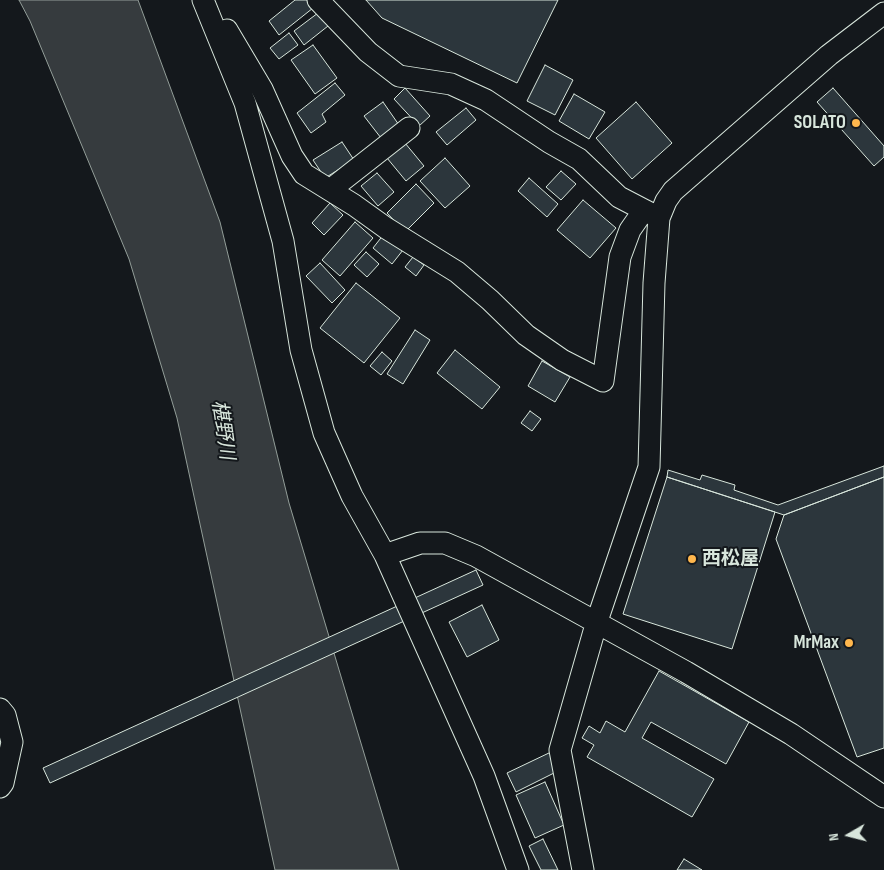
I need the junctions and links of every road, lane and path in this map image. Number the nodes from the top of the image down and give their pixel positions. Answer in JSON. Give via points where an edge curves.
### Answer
{"nodes":[{"id":1,"x":203,"y":0,"type":"edge"},
{"id":2,"x":208,"y":0,"type":"edge"},
{"id":3,"x":318,"y":0,"type":"edge"},
{"id":4,"x":884,"y":13,"type":"edge"},
{"id":5,"x":409,"y":128,"type":"dead end"},
{"id":6,"x":330,"y":190,"type":"junction"},
{"id":7,"x":651,"y":215,"type":"junction"},
{"id":8,"x":385,"y":555,"type":"junction"},
{"id":9,"x":597,"y":621,"type":"junction"},
{"id":10,"x":0,"y":709,"type":"edge"},
{"id":11,"x":0,"y":787,"type":"edge"},
{"id":12,"x":884,"y":797,"type":"edge"},
{"id":13,"x":518,"y":870,"type":"edge"},
{"id":14,"x":583,"y":870,"type":"edge"}],
"edges":[{"from":1,"to":8,"type":"street","via":[[245,104],[283,241],[301,350],[324,433],[352,496]]},
{"from":2,"to":6,"type":"street","via":[[262,89],[292,156],[304,174]]},
{"from":3,"to":7,"type":"street","via":[[368,52],[398,76],[451,84],[486,100],[579,159],[619,197]]},
{"from":4,"to":7,"type":"street","via":[[829,55],[673,191]]},
{"from":5,"to":6,"type":"street"},
{"from":6,"to":7,"type":"street","via":[[457,272],[526,335],[562,360],[604,381],[620,257],[630,230]]},
{"from":7,"to":9,"type":"street","via":[[654,283],[649,467]]},
{"from":8,"to":9,"type":"street","via":[[420,542],[445,543],[476,556]]},
{"from":8,"to":13,"type":"street","via":[[484,776]]},
{"from":9,"to":12,"type":"street","via":[[791,734]]},
{"from":9,"to":14,"type":"street","via":[[560,750]]},
{"from":10,"to":11,"type":"street","via":[[5,715],[12,742]]}]}
